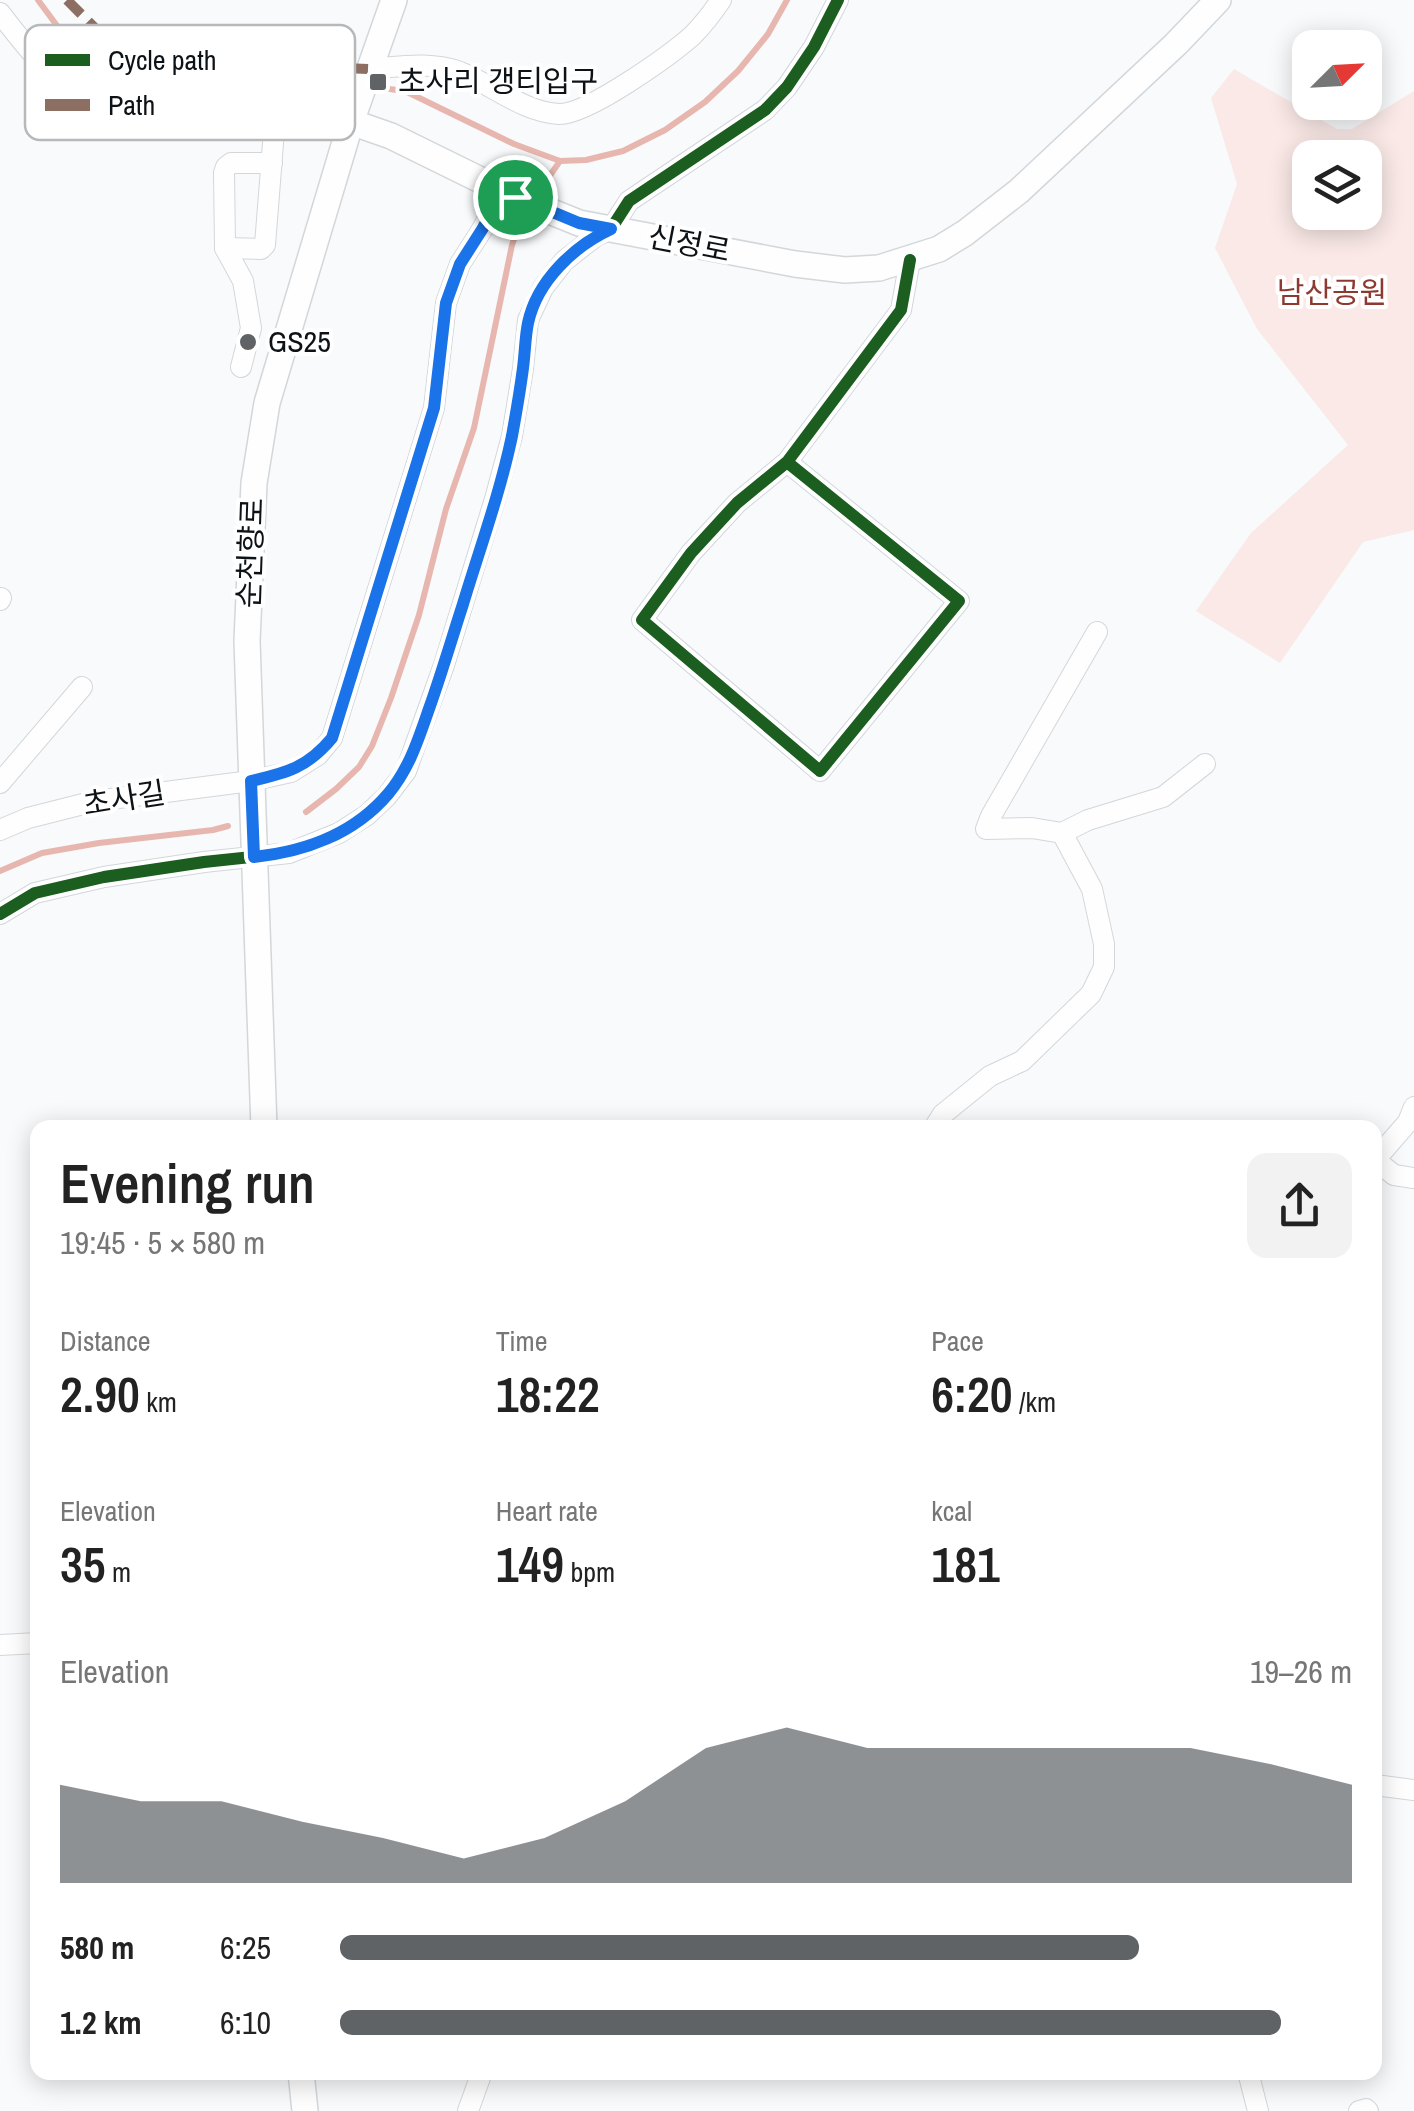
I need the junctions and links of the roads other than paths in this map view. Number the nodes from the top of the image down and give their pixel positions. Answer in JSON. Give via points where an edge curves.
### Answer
{"nodes":[{"id":1,"x":394,"y":0,"type":"edge"},
{"id":2,"x":720,"y":0,"type":"edge"},
{"id":3,"x":838,"y":0,"type":"edge"},
{"id":4,"x":1218,"y":0,"type":"edge"},
{"id":5,"x":0,"y":13,"type":"edge"},
{"id":6,"x":25,"y":45,"type":"edge"},
{"id":7,"x":368,"y":69,"type":"junction"},
{"id":8,"x":355,"y":110,"type":"edge"},
{"id":9,"x":355,"y":123,"type":"edge"},
{"id":10,"x":274,"y":140,"type":"edge"},
{"id":11,"x":346,"y":140,"type":"edge"},
{"id":12,"x":272,"y":162,"type":"junction"},
{"id":13,"x":502,"y":191,"type":"junction"},
{"id":14,"x":611,"y":229,"type":"junction"},
{"id":15,"x":225,"y":248,"type":"junction"},
{"id":16,"x":910,"y":260,"type":"junction"},
{"id":17,"x":241,"y":367,"type":"dead end"},
{"id":18,"x":787,"y":462,"type":"junction"},
{"id":19,"x":1098,"y":632,"type":"dead end"},
{"id":20,"x":82,"y":687,"type":"dead end"},
{"id":21,"x":1206,"y":764,"type":"dead end"},
{"id":22,"x":251,"y":781,"type":"junction"},
{"id":23,"x":0,"y":783,"type":"edge"},
{"id":24,"x":0,"y":830,"type":"edge"},
{"id":25,"x":1062,"y":833,"type":"junction"},
{"id":26,"x":254,"y":857,"type":"junction"},
{"id":27,"x":0,"y":914,"type":"edge"},
{"id":28,"x":1414,"y":1107,"type":"edge"},
{"id":29,"x":264,"y":1120,"type":"edge"},
{"id":30,"x":939,"y":1120,"type":"edge"},
{"id":31,"x":1382,"y":1152,"type":"edge"},
{"id":32,"x":1382,"y":1166,"type":"edge"},
{"id":33,"x":1414,"y":1178,"type":"edge"},
{"id":34,"x":30,"y":1643,"type":"edge"},
{"id":35,"x":0,"y":1645,"type":"edge"},
{"id":36,"x":1382,"y":1786,"type":"edge"},
{"id":37,"x":1414,"y":1790,"type":"edge"},
{"id":38,"x":302,"y":2080,"type":"edge"},
{"id":39,"x":479,"y":2080,"type":"edge"},
{"id":40,"x":1250,"y":2080,"type":"edge"},
{"id":41,"x":304,"y":2111,"type":"edge"},
{"id":42,"x":468,"y":2111,"type":"edge"},
{"id":43,"x":1258,"y":2111,"type":"edge"},
{"id":44,"x":1360,"y":2111,"type":"edge"},
{"id":45,"x":1368,"y":2111,"type":"edge"}],
"edges":[{"from":1,"to":7,"type":"main road","name":"순천향로"},
{"from":2,"to":7,"type":"street","via":[[694,34],[663,58],[564,115],[538,111],[432,64]]},
{"from":3,"to":14,"type":"street","via":[[814,47],[766,110],[629,201]]},
{"from":4,"to":16,"type":"main road","name":"신정로","via":[[1020,191],[939,250]]},
{"from":5,"to":6,"type":"street","name":"신정로"},
{"from":7,"to":8,"type":"main road","name":"순천향로"},
{"from":9,"to":13,"type":"main road","name":"신정로"},
{"from":10,"to":12,"type":"street"},
{"from":11,"to":22,"type":"main road","name":"순천향로","via":[[266,402],[254,483],[247,642]]},
{"from":12,"to":15,"type":"street","via":[[264,249]]},
{"from":12,"to":15,"type":"street","via":[[226,167]]},
{"from":13,"to":14,"type":"main road","name":"신정로"},
{"from":13,"to":22,"type":"street","name":"초사길","via":[[446,303],[434,408],[332,738],[291,772]]},
{"from":14,"to":16,"type":"main road","name":"신정로","via":[[846,270]]},
{"from":14,"to":26,"type":"street","via":[[564,261],[528,320],[500,483],[406,771],[367,815],[339,833],[289,853]]},
{"from":15,"to":17,"type":"street","via":[[244,281],[251,328]]},
{"from":16,"to":18,"type":"street","via":[[900,310]]},
{"from":18,"to":18,"type":"street","via":[[702,540],[642,620],[820,771],[959,601]]},
{"from":19,"to":25,"type":"street","via":[[986,829]]},
{"from":20,"to":23,"type":"street"},
{"from":21,"to":25,"type":"street","via":[[1162,797]]},
{"from":22,"to":24,"type":"street","name":"초사길","via":[[96,801]]},
{"from":22,"to":26,"type":"main road","name":"순천향로"},
{"from":25,"to":30,"type":"street","via":[[1092,889],[1104,967],[1091,994],[1022,1061],[990,1076]]},
{"from":26,"to":27,"type":"street","via":[[104,876],[35,893]]},
{"from":26,"to":29,"type":"main road","name":"순천향로"},
{"from":28,"to":31,"type":"street"},
{"from":32,"to":33,"type":"street"},
{"from":34,"to":35,"type":"street"},
{"from":36,"to":37,"type":"street"},
{"from":38,"to":41,"type":"main road"},
{"from":39,"to":42,"type":"street"},
{"from":40,"to":43,"type":"street"},
{"from":44,"to":45,"type":"street"}]}
